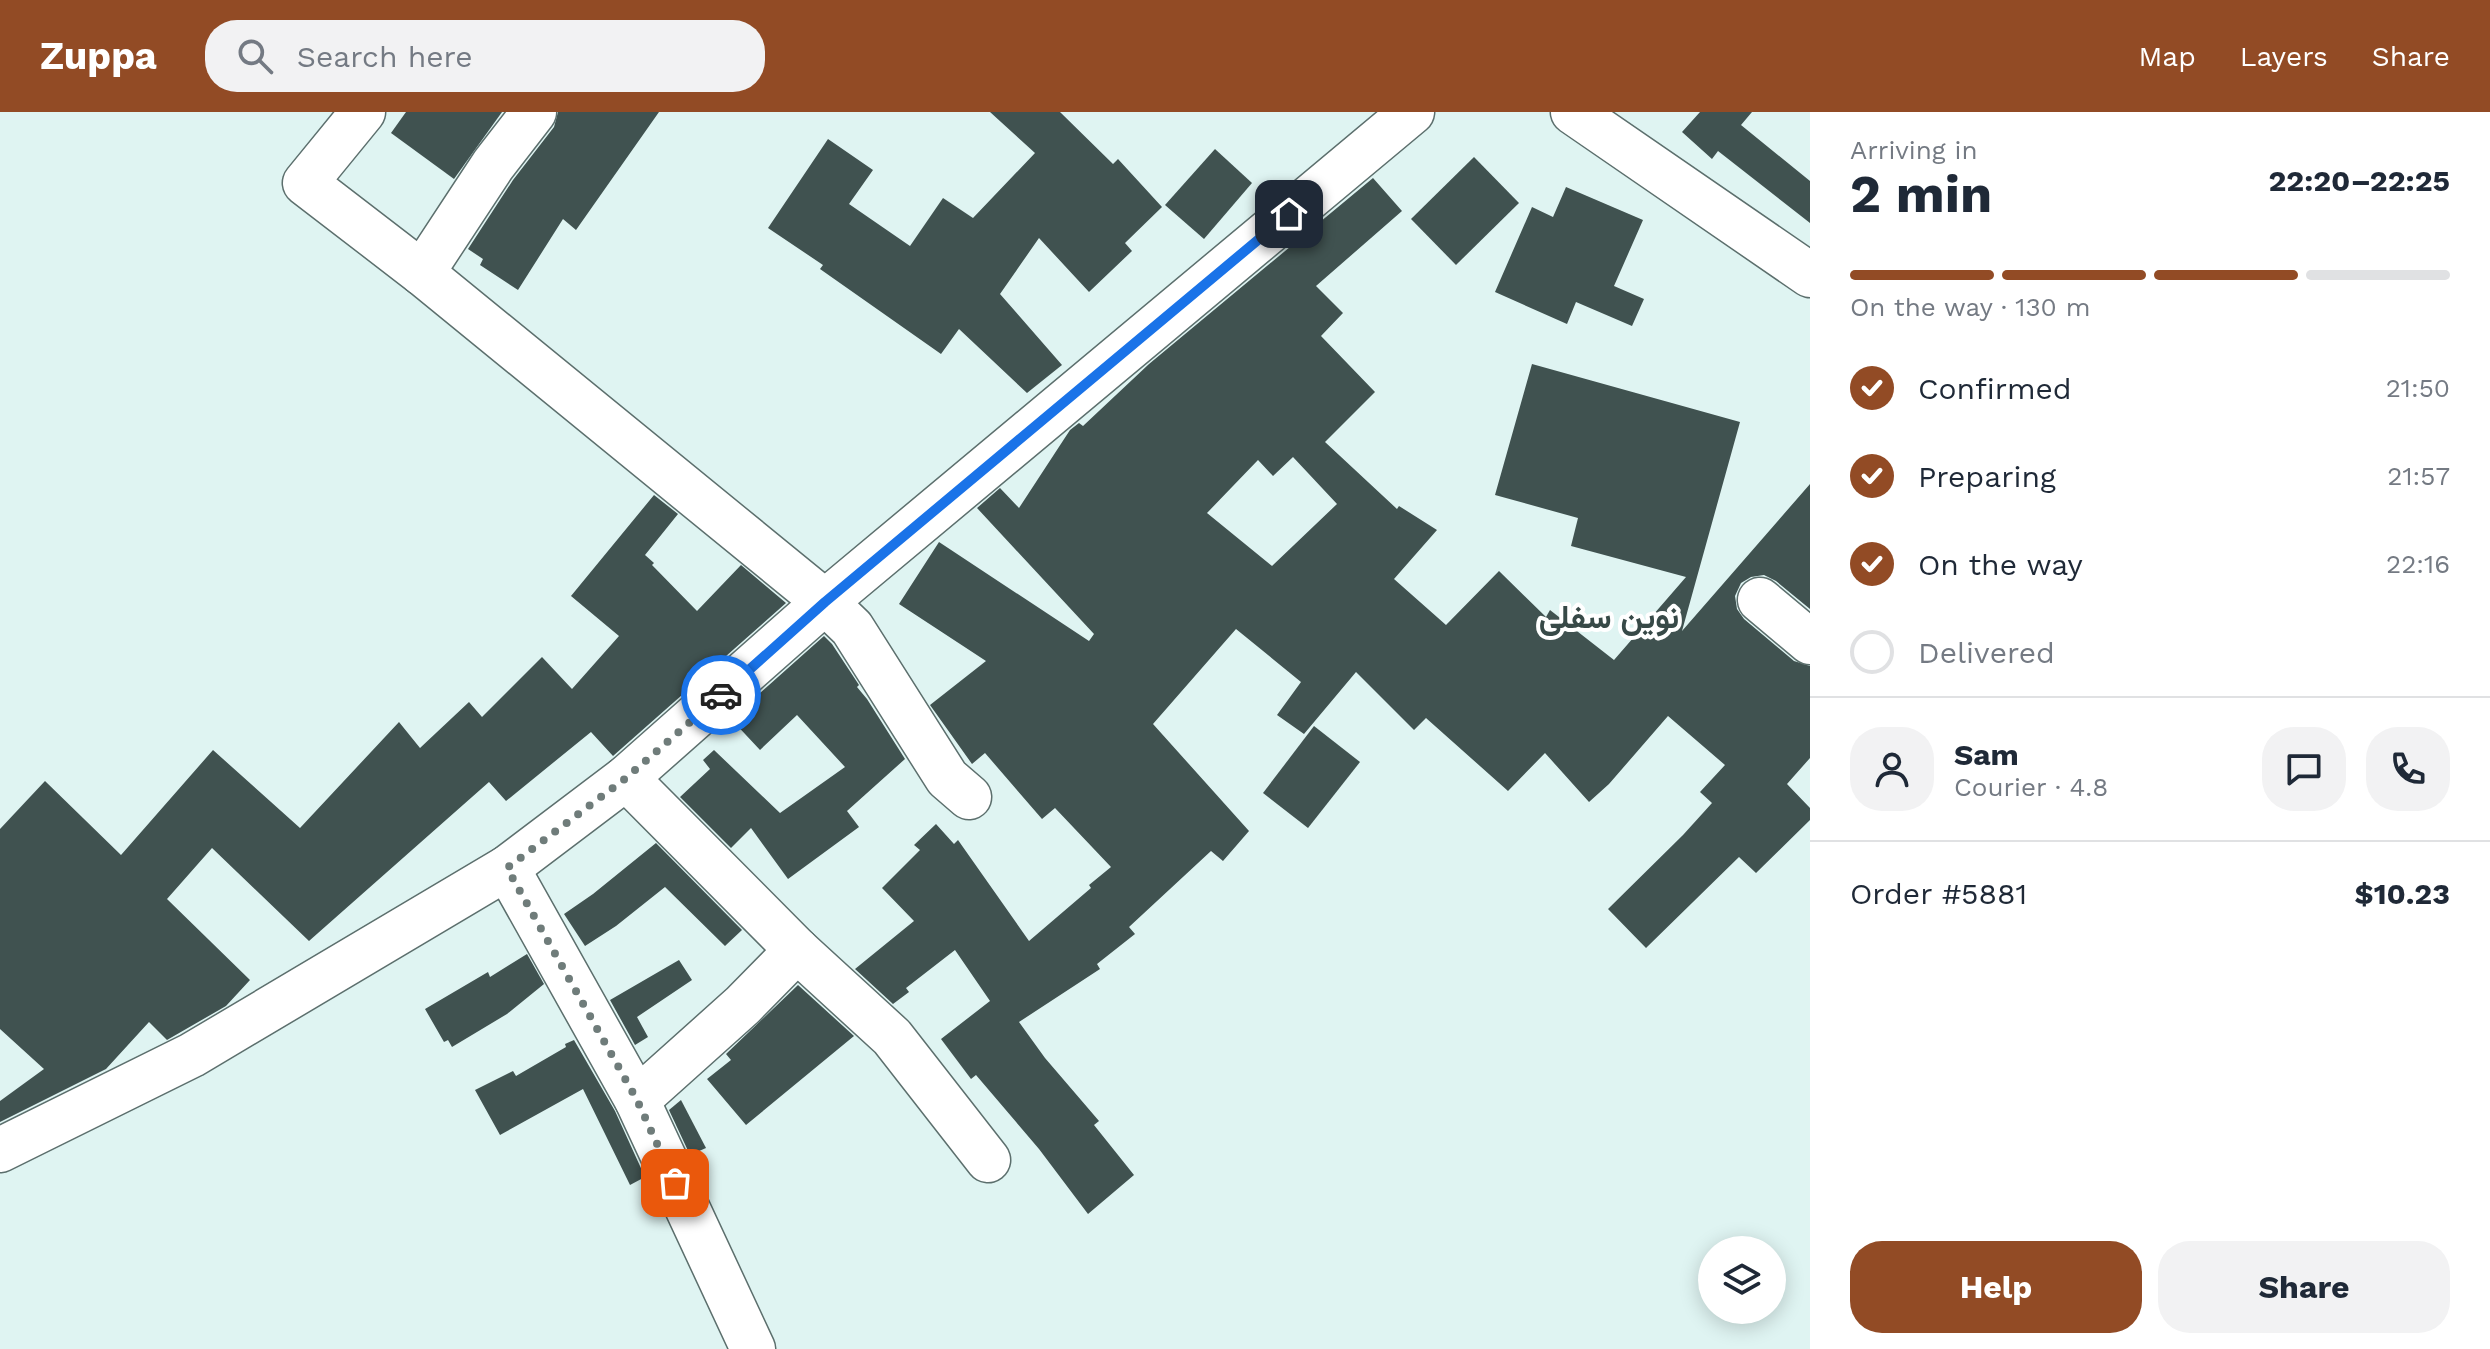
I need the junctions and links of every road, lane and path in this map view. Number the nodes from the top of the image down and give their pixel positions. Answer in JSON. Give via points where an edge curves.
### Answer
{"nodes":[{"id":1,"x":363,"y":112,"type":"edge"},
{"id":2,"x":534,"y":112,"type":"edge"},
{"id":3,"x":1412,"y":112,"type":"edge"},
{"id":4,"x":1573,"y":112,"type":"edge"},
{"id":5,"x":422,"y":273,"type":"junction"},
{"id":6,"x":1810,"y":275,"type":"edge"},
{"id":7,"x":1760,"y":600,"type":"dead end"},
{"id":8,"x":825,"y":602,"type":"junction"},
{"id":9,"x":1810,"y":642,"type":"edge"},
{"id":10,"x":626,"y":778,"type":"junction"},
{"id":11,"x":969,"y":797,"type":"dead end"},
{"id":12,"x":507,"y":868,"type":"junction"},
{"id":13,"x":797,"y":950,"type":"junction"},
{"id":14,"x":637,"y":1100,"type":"junction"},
{"id":15,"x":0,"y":1150,"type":"edge"},
{"id":16,"x":988,"y":1160,"type":"dead end"},
{"id":17,"x":753,"y":1349,"type":"edge"}],
"edges":[{"from":1,"to":5,"type":"street","via":[[305,183]]},
{"from":2,"to":5,"type":"street"},
{"from":3,"to":8,"type":"street"},
{"from":4,"to":6,"type":"street"},
{"from":5,"to":8,"type":"street"},
{"from":7,"to":9,"type":"street"},
{"from":8,"to":10,"type":"street"},
{"from":8,"to":11,"type":"street","via":[[852,628],[947,778]]},
{"from":10,"to":12,"type":"street"},
{"from":10,"to":13,"type":"street"},
{"from":12,"to":14,"type":"street"},
{"from":12,"to":15,"type":"street","via":[[192,1055]]},
{"from":13,"to":14,"type":"street"},
{"from":13,"to":16,"type":"street","via":[[892,1037]]},
{"from":14,"to":17,"type":"street"}]}
